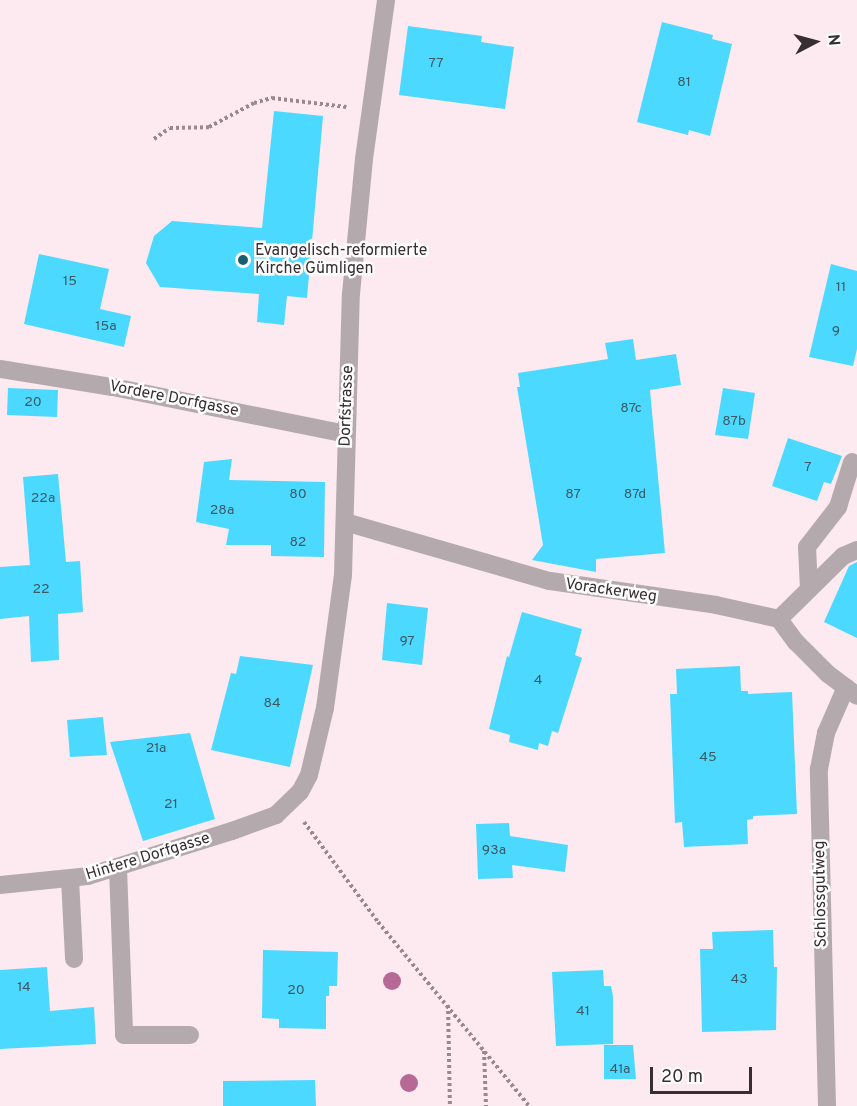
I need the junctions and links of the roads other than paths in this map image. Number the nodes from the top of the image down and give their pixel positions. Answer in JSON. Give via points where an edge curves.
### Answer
{"nodes":[{"id":1,"x":386,"y":0,"type":"edge"},
{"id":2,"x":0,"y":369,"type":"edge"},
{"id":3,"x":346,"y":434,"type":"junction"},
{"id":4,"x":852,"y":462,"type":"dead end"},
{"id":5,"x":345,"y":522,"type":"junction"},
{"id":6,"x":857,"y":549,"type":"edge"},
{"id":7,"x":809,"y":588,"type":"junction"},
{"id":8,"x":779,"y":619,"type":"junction"},
{"id":9,"x":851,"y":692,"type":"edge"},
{"id":10,"x":288,"y":803,"type":"joint"},
{"id":11,"x":118,"y":868,"type":"junction"},
{"id":12,"x":70,"y":879,"type":"junction"},
{"id":13,"x":0,"y":885,"type":"edge"},
{"id":14,"x":74,"y":958,"type":"dead end"},
{"id":15,"x":190,"y":1035,"type":"dead end"},
{"id":16,"x":827,"y":1106,"type":"edge"}],
"edges":[{"from":1,"to":3,"type":"street","name":"Dorfstrasse","via":[[351,294]]},
{"from":2,"to":3,"type":"street","name":"Vordere Dorfgasse","via":[[113,387]]},
{"from":3,"to":5,"type":"street","name":"Dorfstrasse"},
{"from":4,"to":7,"type":"street","via":[[838,507],[807,547]]},
{"from":5,"to":8,"type":"street","name":"Vorackerweg","via":[[550,581],[716,605]]},
{"from":5,"to":10,"type":"street","name":"Dorfstrasse","via":[[343,575],[316,749],[300,792]]},
{"from":6,"to":7,"type":"street","via":[[843,556]]},
{"from":7,"to":8,"type":"street"},
{"from":8,"to":9,"type":"street","via":[[796,642]]},
{"from":9,"to":16,"type":"street","name":"Schlossgutweg","via":[[826,733],[819,769]]},
{"from":10,"to":11,"type":"street","name":"Hintere Dorfgasse","via":[[276,815]]},
{"from":11,"to":12,"type":"street","name":"Hintere Dorfgasse"},
{"from":11,"to":15,"type":"street","via":[[124,1035]]},
{"from":12,"to":13,"type":"street","name":"Hintere Dorfgasse"},
{"from":12,"to":14,"type":"street"}]}
